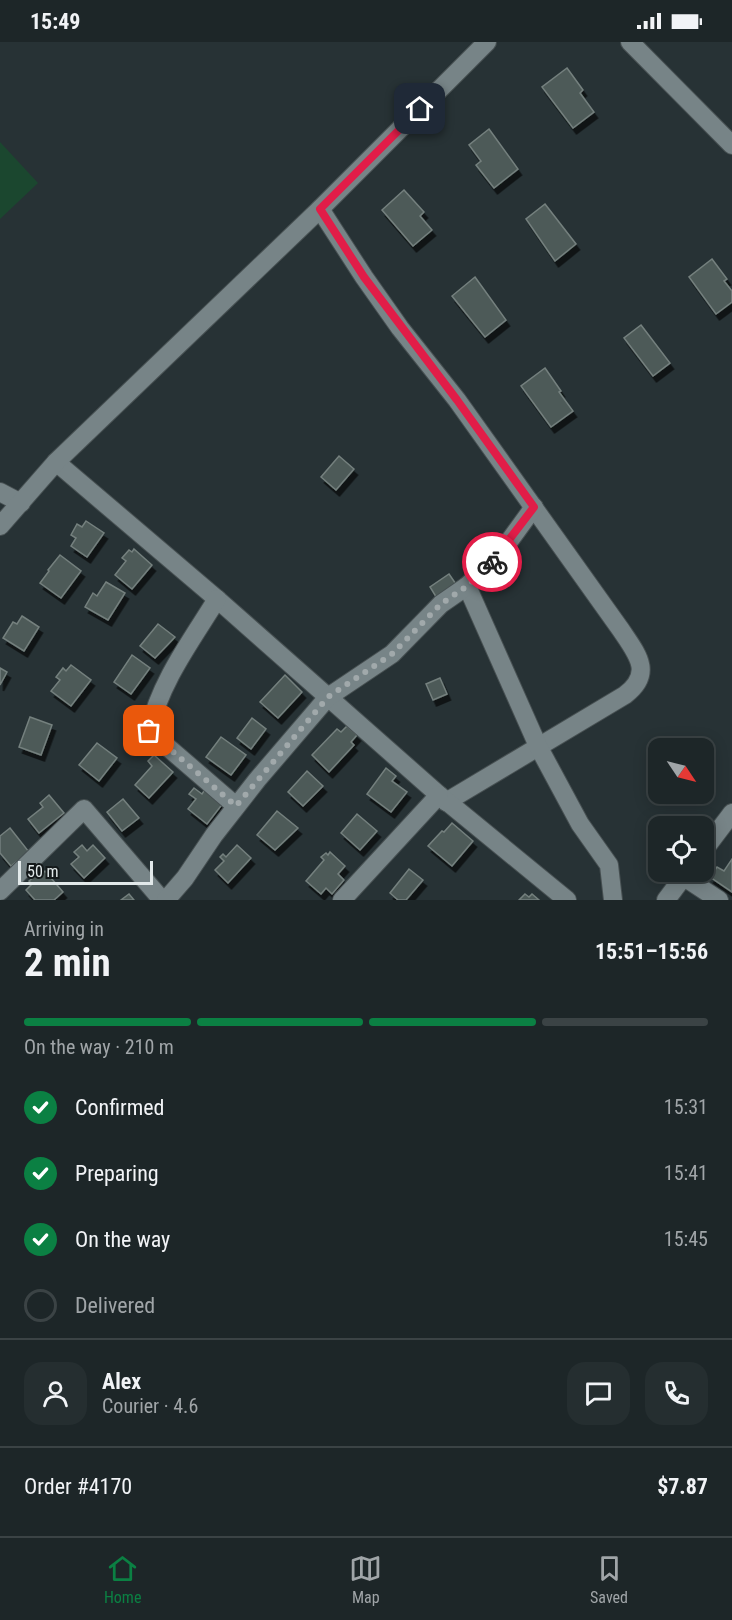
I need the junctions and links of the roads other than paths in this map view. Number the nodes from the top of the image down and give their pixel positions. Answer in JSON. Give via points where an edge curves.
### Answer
{"nodes":[{"id":1,"x":487,"y":42,"type":"edge"},
{"id":2,"x":630,"y":42,"type":"edge"},
{"id":3,"x":732,"y":145,"type":"edge"},
{"id":4,"x":320,"y":209,"type":"junction"},
{"id":5,"x":56,"y":462,"type":"junction"},
{"id":6,"x":0,"y":492,"type":"edge"},
{"id":7,"x":21,"y":503,"type":"junction"},
{"id":8,"x":534,"y":507,"type":"junction"},
{"id":9,"x":0,"y":526,"type":"edge"},
{"id":10,"x":467,"y":586,"type":"junction"},
{"id":11,"x":217,"y":599,"type":"junction"},
{"id":12,"x":328,"y":697,"type":"junction"},
{"id":13,"x":538,"y":746,"type":"junction"},
{"id":14,"x":442,"y":798,"type":"junction"},
{"id":15,"x":236,"y":806,"type":"junction"},
{"id":16,"x":732,"y":813,"type":"edge"},
{"id":17,"x":714,"y":837,"type":"edge"},
{"id":18,"x":680,"y":882,"type":"edge"},
{"id":19,"x":696,"y":882,"type":"edge"},
{"id":20,"x":0,"y":891,"type":"edge"},
{"id":21,"x":164,"y":900,"type":"edge"},
{"id":22,"x":342,"y":900,"type":"edge"},
{"id":23,"x":567,"y":900,"type":"edge"},
{"id":24,"x":613,"y":900,"type":"edge"},
{"id":25,"x":666,"y":900,"type":"edge"},
{"id":26,"x":719,"y":900,"type":"edge"}],
"edges":[{"from":1,"to":4,"type":"street"},
{"from":2,"to":3,"type":"street"},
{"from":4,"to":5,"type":"street"},
{"from":4,"to":8,"type":"street","via":[[370,286]]},
{"from":5,"to":7,"type":"street"},
{"from":5,"to":11,"type":"street"},
{"from":6,"to":7,"type":"street"},
{"from":7,"to":9,"type":"street"},
{"from":8,"to":10,"type":"street","via":[[502,551]]},
{"from":8,"to":13,"type":"street","via":[[639,656],[641,667],[640,678],[625,695]]},
{"from":10,"to":12,"type":"street","via":[[441,604],[392,654]]},
{"from":10,"to":13,"type":"street"},
{"from":11,"to":12,"type":"street"},
{"from":11,"to":15,"type":"street","via":[[161,691],[149,731]]},
{"from":12,"to":14,"type":"street"},
{"from":12,"to":15,"type":"street"},
{"from":13,"to":14,"type":"street"},
{"from":13,"to":24,"type":"street","via":[[580,824],[606,859]]},
{"from":14,"to":22,"type":"street"},
{"from":14,"to":23,"type":"street"},
{"from":15,"to":21,"type":"street"},
{"from":16,"to":17,"type":"street"},
{"from":18,"to":25,"type":"street"},
{"from":19,"to":26,"type":"street"},
{"from":20,"to":21,"type":"street","via":[[84,809]]}]}
